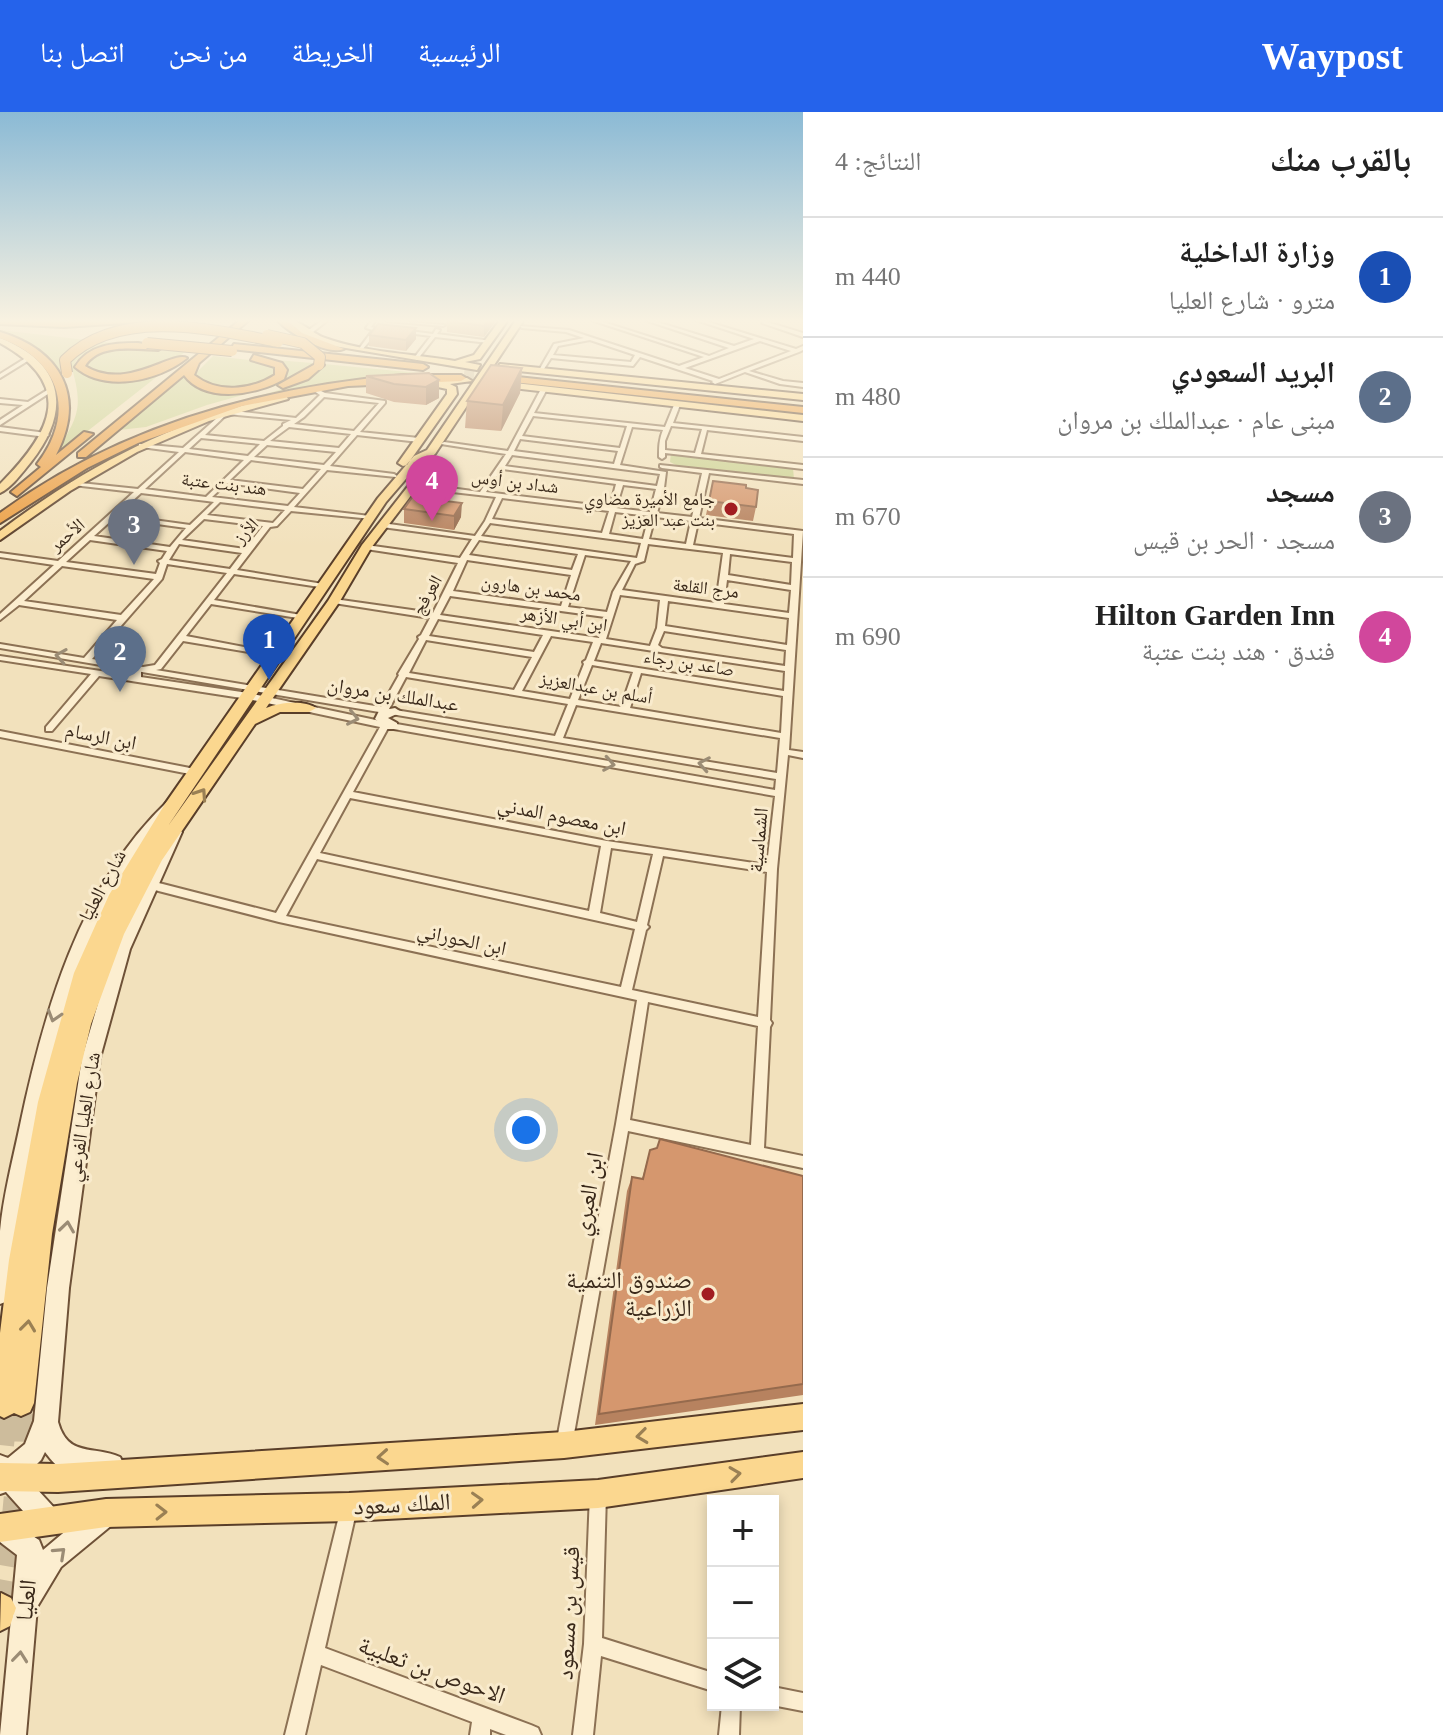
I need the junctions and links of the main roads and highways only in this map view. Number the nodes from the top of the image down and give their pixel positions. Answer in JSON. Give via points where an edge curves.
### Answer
{"nodes":[{"id":1,"x":53,"y":396,"type":"edge"},
{"id":2,"x":64,"y":396,"type":"edge"},
{"id":3,"x":72,"y":396,"type":"edge"},
{"id":4,"x":135,"y":396,"type":"edge"},
{"id":5,"x":152,"y":396,"type":"edge"},
{"id":6,"x":249,"y":396,"type":"edge"},
{"id":7,"x":274,"y":396,"type":"edge"},
{"id":8,"x":306,"y":396,"type":"edge"},
{"id":9,"x":449,"y":396,"type":"edge"},
{"id":10,"x":460,"y":396,"type":"edge"},
{"id":11,"x":474,"y":396,"type":"edge"},
{"id":12,"x":600,"y":396,"type":"edge"},
{"id":13,"x":631,"y":396,"type":"edge"},
{"id":14,"x":682,"y":396,"type":"edge"},
{"id":15,"x":711,"y":396,"type":"edge"},
{"id":16,"x":802,"y":409,"type":"edge"},
{"id":17,"x":115,"y":447,"type":"junction"},
{"id":18,"x":52,"y":452,"type":"junction"},
{"id":19,"x":418,"y":462,"type":"junction"},
{"id":20,"x":414,"y":485,"type":"junction"},
{"id":21,"x":20,"y":489,"type":"junction"},
{"id":22,"x":0,"y":490,"type":"edge"},
{"id":23,"x":34,"y":495,"type":"junction"},
{"id":24,"x":382,"y":500,"type":"junction"},
{"id":25,"x":0,"y":505,"type":"edge"},
{"id":26,"x":0,"y":519,"type":"edge"},
{"id":27,"x":376,"y":522,"type":"junction"},
{"id":28,"x":0,"y":537,"type":"edge"},
{"id":29,"x":260,"y":694,"type":"junction"},
{"id":30,"x":309,"y":708,"type":"road end"},
{"id":31,"x":249,"y":724,"type":"junction"},
{"id":32,"x":803,"y":1417,"type":"edge"},
{"id":33,"x":803,"y":1465,"type":"edge"},
{"id":34,"x":2,"y":1476,"type":"edge"},
{"id":35,"x":0,"y":1528,"type":"edge"}],
"edges":[{"from":1,"to":22,"type":"main road","via":[[46,435]]},
{"from":2,"to":18,"type":"highway","via":[[66,406]]},
{"from":3,"to":18,"type":"highway","bridge":true,"via":[[68,426]]},
{"from":4,"to":21,"type":"highway"},
{"from":5,"to":23,"type":"highway"},
{"from":6,"to":17,"type":"highway","bridge":true,"via":[[178,417]]},
{"from":7,"to":17,"type":"highway"},
{"from":8,"to":28,"type":"main road","via":[[226,412],[141,445],[73,483]]},
{"from":9,"to":24,"type":"main road"},
{"from":10,"to":19,"type":"main road","name":"شارع العليا","via":[[431,452]]},
{"from":11,"to":20,"type":"main road"},
{"from":12,"to":16,"type":"main road","via":[[677,405]]},
{"from":13,"to":16,"type":"highway"},
{"from":14,"to":16,"type":"highway"},
{"from":15,"to":16,"type":"highway"},
{"from":17,"to":23,"type":"highway"},
{"from":18,"to":21,"type":"highway"},
{"from":19,"to":20,"type":"main road","name":"شارع العليا"},
{"from":19,"to":24,"type":"main road","name":"شارع العليا"},
{"from":20,"to":27,"type":"main road","name":"شارع العليا"},
{"from":21,"to":25,"type":"highway"},
{"from":23,"to":26,"type":"highway"},
{"from":24,"to":27,"type":"main road","name":"شارع العليا"},
{"from":27,"to":29,"type":"main road","name":"شارع العليا","via":[[334,601]]},
{"from":27,"to":29,"type":"main road","name":"شارع العليا","via":[[301,617],[276,655]]},
{"from":29,"to":31,"type":"main road","name":"شارع العليا"},
{"from":29,"to":31,"type":"main road","name":"شارع العليا","one_way":true,"via":[[173,804],[118,895],[83,973],[48,1102],[21,1260],[13,1404],[81,1024],[139,884]]},
{"from":30,"to":31,"type":"main road","via":[[277,708]]},
{"from":32,"to":34,"type":"main road","one_way":true,"via":[[564,1445]]},
{"from":35,"to":33,"type":"main road","name":"الملك سعود","one_way":true,"via":[[106,1513],[598,1494]]}]}
